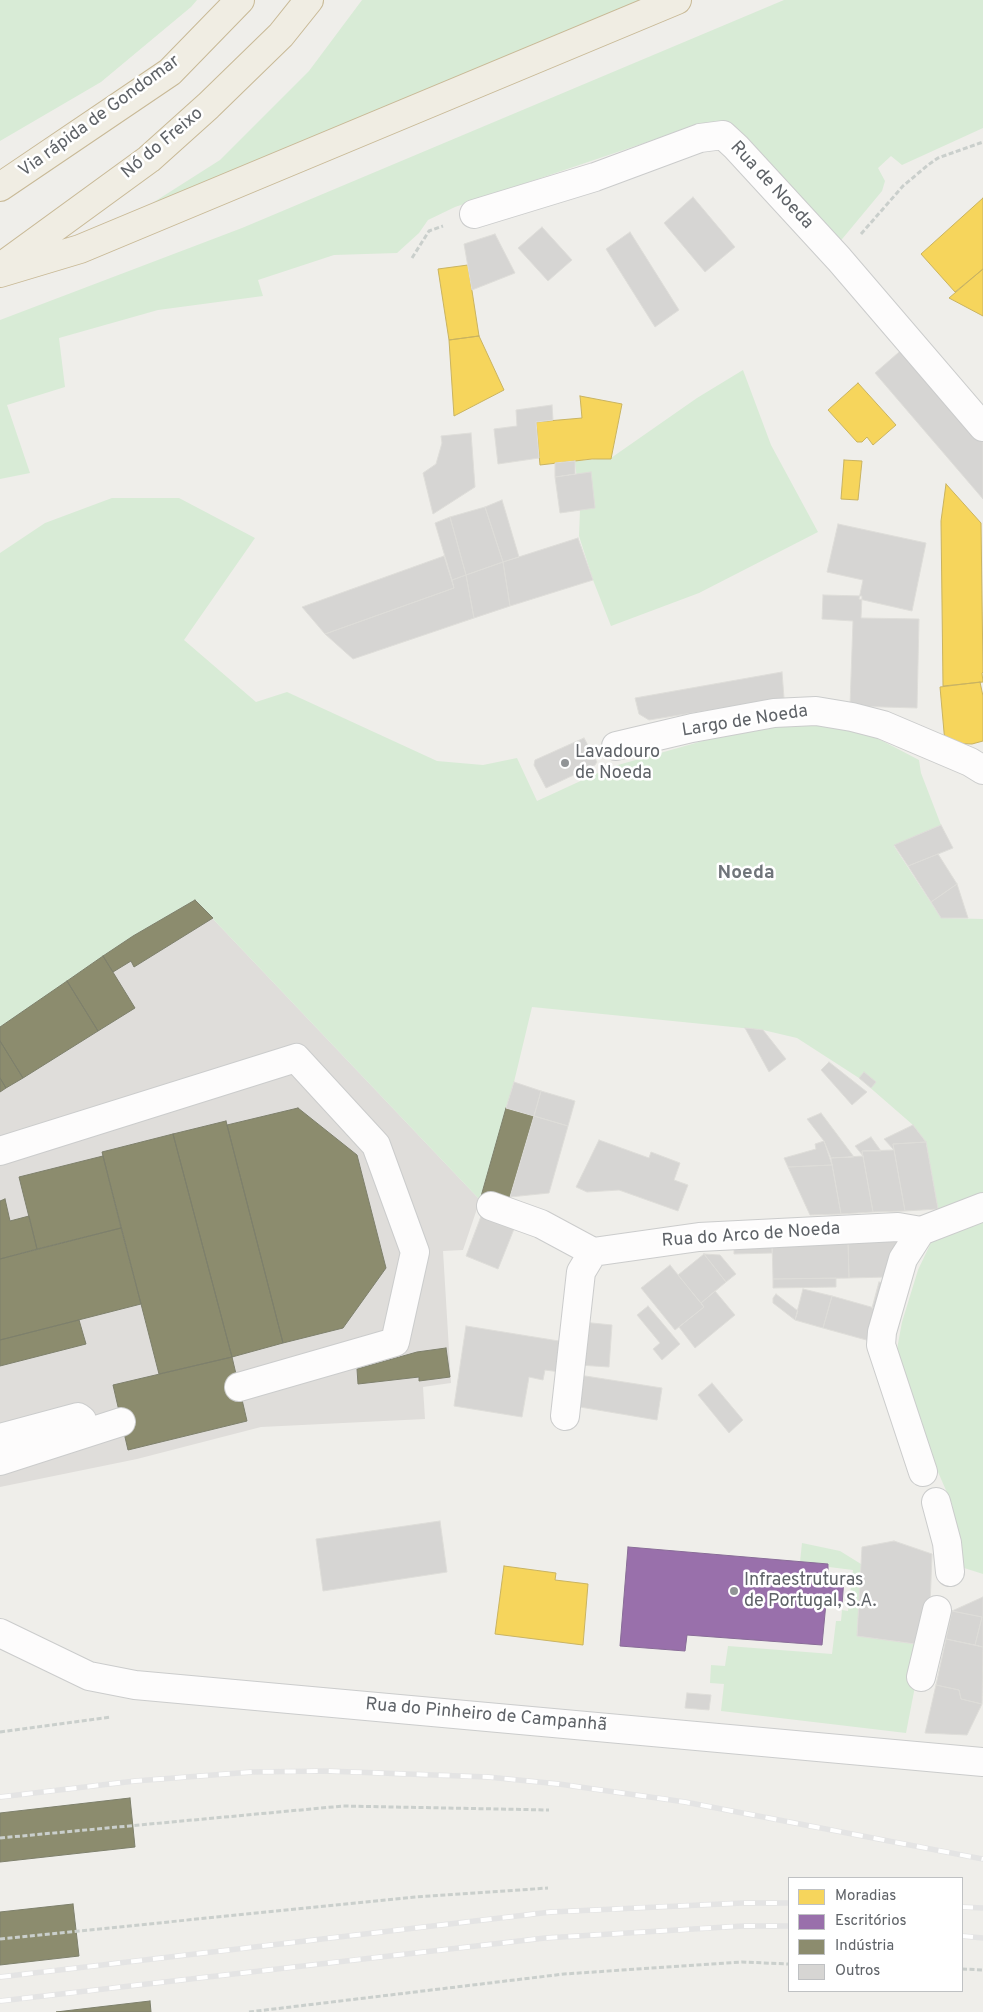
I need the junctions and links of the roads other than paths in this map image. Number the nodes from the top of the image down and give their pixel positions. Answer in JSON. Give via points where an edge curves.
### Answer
{"nodes":[{"id":1,"x":240,"y":0,"type":"edge"},
{"id":2,"x":309,"y":0,"type":"edge"},
{"id":3,"x":677,"y":0,"type":"edge"},
{"id":4,"x":0,"y":187,"type":"edge"},
{"id":5,"x":474,"y":214,"type":"road end"},
{"id":6,"x":0,"y":267,"type":"edge"},
{"id":7,"x":0,"y":272,"type":"edge"},
{"id":8,"x":983,"y":427,"type":"edge"},
{"id":9,"x":616,"y":746,"type":"dead end"},
{"id":10,"x":983,"y":770,"type":"edge"},
{"id":11,"x":0,"y":1151,"type":"edge"},
{"id":12,"x":491,"y":1206,"type":"dead end"},
{"id":13,"x":983,"y":1207,"type":"edge"},
{"id":14,"x":921,"y":1231,"type":"junction"},
{"id":15,"x":593,"y":1252,"type":"junction"},
{"id":16,"x":239,"y":1387,"type":"dead end"},
{"id":17,"x":565,"y":1416,"type":"dead end"},
{"id":18,"x":0,"y":1438,"type":"edge"},
{"id":19,"x":0,"y":1461,"type":"edge"},
{"id":20,"x":923,"y":1472,"type":"dead end"},
{"id":21,"x":936,"y":1502,"type":"dead end"},
{"id":22,"x":950,"y":1572,"type":"dead end"},
{"id":23,"x":937,"y":1610,"type":"dead end"},
{"id":24,"x":0,"y":1633,"type":"edge"},
{"id":25,"x":921,"y":1677,"type":"dead end"},
{"id":26,"x":983,"y":1762,"type":"edge"}],
"edges":[{"from":1,"to":4,"type":"highway","name":"Via rápida de Gondomar","via":[[170,72]]},
{"from":2,"to":6,"type":"highway","name":"Nó do Freixo","via":[[281,35],[149,159]]},
{"from":3,"to":7,"type":"highway","via":[[80,249]]},
{"from":5,"to":8,"type":"street","name":"Rua de Noeda","via":[[595,177],[700,138],[723,135],[839,259]]},
{"from":9,"to":10,"type":"street","name":"Largo de Noeda","via":[[728,721],[774,713],[816,711],[883,725]]},
{"from":11,"to":16,"type":"street","via":[[296,1058],[376,1144],[416,1252],[394,1342]]},
{"from":12,"to":15,"type":"street","via":[[541,1224]]},
{"from":13,"to":14,"type":"street"},
{"from":14,"to":15,"type":"street","name":"Rua do Arco de Noeda","via":[[898,1227],[699,1237]]},
{"from":14,"to":20,"type":"street","via":[[903,1259],[881,1346]]},
{"from":15,"to":17,"type":"street","via":[[581,1272]]},
{"from":18,"to":19,"type":"street","via":[[78,1417],[110,1425]]},
{"from":21,"to":22,"type":"street","via":[[947,1543]]},
{"from":23,"to":25,"type":"street"},
{"from":24,"to":26,"type":"street","name":"Rua do Pinheiro de Campanhã","via":[[89,1676],[135,1685],[911,1743]]}]}
